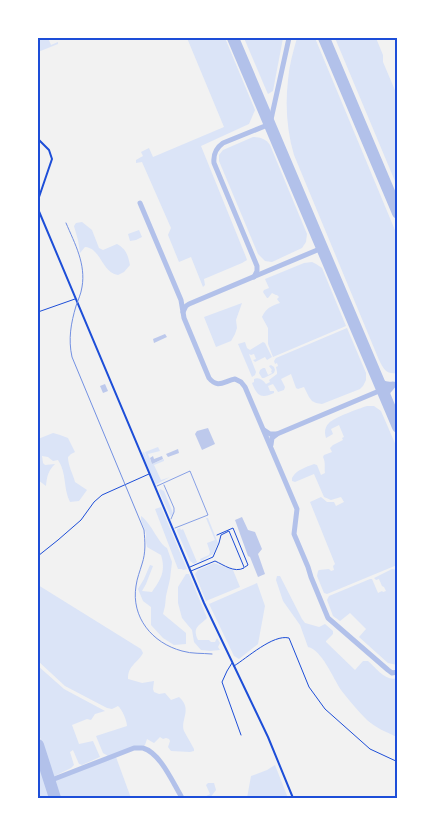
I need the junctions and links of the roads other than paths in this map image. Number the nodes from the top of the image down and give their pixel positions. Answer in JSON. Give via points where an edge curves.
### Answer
{"nodes":[{"id":1,"x":38,"y":139,"type":"edge"},
{"id":2,"x":38,"y":200,"type":"edge"},
{"id":3,"x":38,"y":209,"type":"edge"},
{"id":4,"x":39,"y":216,"type":"edge"},
{"id":5,"x":76,"y":299,"type":"junction"},
{"id":6,"x":38,"y":312,"type":"edge"},
{"id":7,"x":149,"y":473,"type":"junction"},
{"id":8,"x":163,"y":484,"type":"junction"},
{"id":9,"x":155,"y":487,"type":"junction"},
{"id":10,"x":170,"y":520,"type":"junction"},
{"id":11,"x":173,"y":528,"type":"junction"},
{"id":12,"x":217,"y":535,"type":"dead end"},
{"id":13,"x":38,"y":556,"type":"edge"},
{"id":14,"x":189,"y":567,"type":"junction"},
{"id":15,"x":244,"y":568,"type":"junction"},
{"id":16,"x":191,"y":571,"type":"junction"},
{"id":17,"x":233,"y":665,"type":"junction"},
{"id":18,"x":241,"y":735,"type":"dead end"},
{"id":19,"x":398,"y":762,"type":"edge"},
{"id":20,"x":293,"y":798,"type":"edge"}],
"edges":[{"from":1,"to":2,"type":"main road","via":[[49,150],[52,159]]},
{"from":3,"to":4,"type":"main road"},
{"from":4,"to":5,"type":"main road"},
{"from":5,"to":6,"type":"street"},
{"from":5,"to":7,"type":"main road"},
{"from":7,"to":9,"type":"main road"},
{"from":7,"to":13,"type":"street","via":[[102,495],[81,520]]},
{"from":8,"to":9,"type":"lane"},
{"from":8,"to":10,"type":"lane","via":[[174,508]]},
{"from":8,"to":11,"type":"lane","via":[[190,471],[208,515]]},
{"from":9,"to":10,"type":"main road"},
{"from":10,"to":11,"type":"main road"},
{"from":11,"to":14,"type":"main road"},
{"from":12,"to":15,"type":"street","via":[[234,528],[248,565]]},
{"from":14,"to":15,"type":"street","via":[[213,557],[221,535],[229,531]]},
{"from":14,"to":16,"type":"main road"},
{"from":15,"to":16,"type":"street","via":[[235,570],[215,561]]},
{"from":16,"to":17,"type":"main road"},
{"from":17,"to":18,"type":"street","via":[[222,682]]},
{"from":17,"to":19,"type":"street","via":[[264,645],[289,638],[309,687],[324,709],[370,749]]},
{"from":17,"to":20,"type":"main road"}]}
